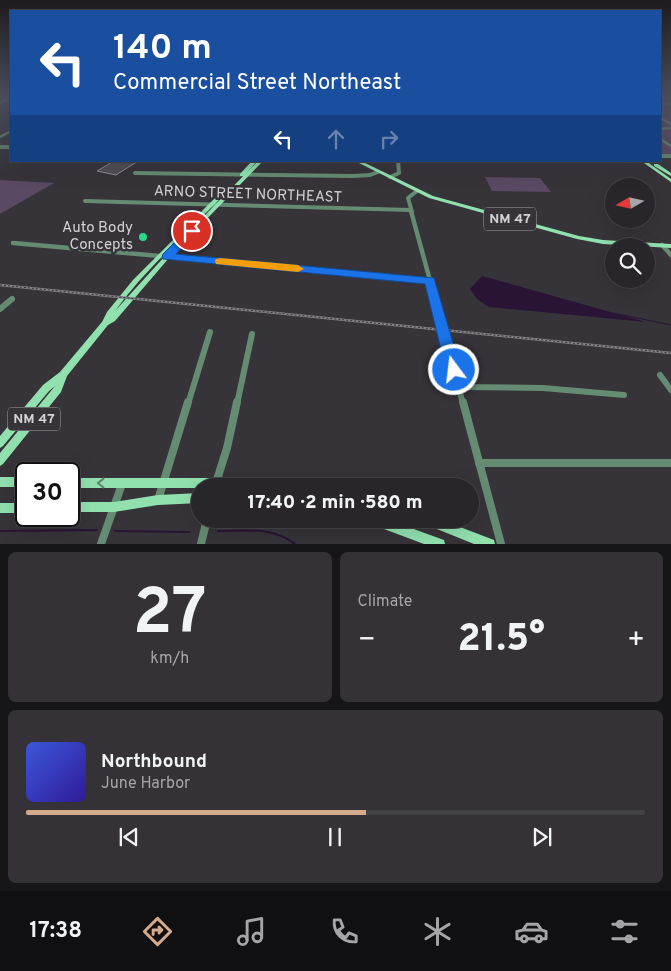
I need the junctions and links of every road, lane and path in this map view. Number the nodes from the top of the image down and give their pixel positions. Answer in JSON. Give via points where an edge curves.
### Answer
{"nodes":[{"id":1,"x":254,"y":162,"type":"edge"},
{"id":2,"x":260,"y":162,"type":"edge"},
{"id":3,"x":359,"y":162,"type":"edge"},
{"id":4,"x":398,"y":162,"type":"edge"},
{"id":5,"x":644,"y":162,"type":"edge"},
{"id":6,"x":652,"y":162,"type":"edge"},
{"id":7,"x":378,"y":172,"type":"junction"},
{"id":8,"x":135,"y":173,"type":"dead end"},
{"id":9,"x":245,"y":175,"type":"junction"},
{"id":10,"x":671,"y":175,"type":"edge"},
{"id":11,"x":390,"y":177,"type":"junction"},
{"id":12,"x":671,"y":181,"type":"edge"},
{"id":13,"x":417,"y":191,"type":"junction"},
{"id":14,"x":85,"y":201,"type":"dead end"},
{"id":15,"x":214,"y":205,"type":"junction"},
{"id":16,"x":411,"y":210,"type":"junction"},
{"id":17,"x":14,"y":243,"type":"dead end"},
{"id":18,"x":662,"y":245,"type":"junction"},
{"id":19,"x":671,"y":246,"type":"edge"},
{"id":20,"x":671,"y":255,"type":"edge"},
{"id":21,"x":164,"y":256,"type":"junction"},
{"id":22,"x":430,"y":280,"type":"junction"},
{"id":23,"x":12,"y":299,"type":"dead end"},
{"id":24,"x":0,"y":309,"type":"edge"},
{"id":25,"x":210,"y":332,"type":"dead end"},
{"id":26,"x":252,"y":334,"type":"dead end"},
{"id":27,"x":63,"y":374,"type":"junction"},
{"id":28,"x":660,"y":375,"type":"dead end"},
{"id":29,"x":458,"y":388,"type":"junction"},
{"id":30,"x":671,"y":390,"type":"edge"},
{"id":31,"x":624,"y":395,"type":"dead end"},
{"id":32,"x":0,"y":443,"type":"edge"},
{"id":33,"x":0,"y":461,"type":"edge"},
{"id":34,"x":479,"y":463,"type":"junction"},
{"id":35,"x":671,"y":463,"type":"edge"},
{"id":36,"x":218,"y":478,"type":"edge"},
{"id":37,"x":0,"y":482,"type":"edge"},
{"id":38,"x":15,"y":482,"type":"edge"},
{"id":39,"x":162,"y":482,"type":"junction"},
{"id":40,"x":80,"y":483,"type":"edge"},
{"id":41,"x":191,"y":483,"type":"edge"},
{"id":42,"x":122,"y":484,"type":"junction"},
{"id":43,"x":191,"y":498,"type":"edge"},
{"id":44,"x":158,"y":500,"type":"junction"},
{"id":45,"x":114,"y":506,"type":"junction"},
{"id":46,"x":80,"y":507,"type":"edge"},
{"id":47,"x":0,"y":508,"type":"edge"},
{"id":48,"x":15,"y":508,"type":"edge"},
{"id":49,"x":205,"y":528,"type":"edge"},
{"id":50,"x":396,"y":528,"type":"edge"},
{"id":51,"x":449,"y":528,"type":"edge"},
{"id":52,"x":101,"y":544,"type":"edge"},
{"id":53,"x":201,"y":544,"type":"edge"},
{"id":54,"x":440,"y":544,"type":"edge"},
{"id":55,"x":490,"y":544,"type":"edge"},
{"id":56,"x":501,"y":544,"type":"edge"}],
"edges":[{"from":1,"to":9,"type":"main road","number":"NM 47"},
{"from":2,"to":9,"type":"main road","number":"NM 47"},
{"from":3,"to":7,"type":"main road","number":"NM 47"},
{"from":4,"to":11,"type":"street","via":[[398,173]]},
{"from":5,"to":12,"type":"main road"},
{"from":6,"to":10,"type":"main road"},
{"from":7,"to":9,"type":"street","via":[[364,176]]},
{"from":7,"to":11,"type":"main road","number":"NM 47"},
{"from":8,"to":9,"type":"street"},
{"from":9,"to":15,"type":"main road","number":"NM 47"},
{"from":11,"to":13,"type":"main road","number":"NM 47"},
{"from":13,"to":16,"type":"street","via":[[408,198]]},
{"from":13,"to":18,"type":"main road","number":"NM 47","via":[[579,238]]},
{"from":14,"to":15,"type":"street","name":"ARNO STREET NORTHEAST"},
{"from":15,"to":16,"type":"street","name":"ARNO STREET NORTHEAST"},
{"from":15,"to":21,"type":"main road","number":"NM 47"},
{"from":16,"to":22,"type":"street"},
{"from":17,"to":21,"type":"street"},
{"from":18,"to":19,"type":"main road","number":"NM 47"},
{"from":18,"to":20,"type":"street"},
{"from":21,"to":22,"type":"street"},
{"from":21,"to":27,"type":"main road","number":"NM 47"},
{"from":22,"to":29,"type":"street"},
{"from":23,"to":24,"type":"street"},
{"from":25,"to":39,"type":"street"},
{"from":26,"to":36,"type":"street"},
{"from":27,"to":32,"type":"main road","number":"NM 47","via":[[46,388]]},
{"from":27,"to":33,"type":"main road","number":"NM 47","via":[[58,389]]},
{"from":28,"to":30,"type":"street"},
{"from":29,"to":31,"type":"street","via":[[543,388]]},
{"from":29,"to":34,"type":"street"},
{"from":34,"to":35,"type":"street"},
{"from":34,"to":56,"type":"street"},
{"from":37,"to":38,"type":"main road"},
{"from":39,"to":41,"type":"main road"},
{"from":39,"to":42,"type":"main road"},
{"from":39,"to":44,"type":"street"},
{"from":42,"to":40,"type":"main road","one_way":true},
{"from":42,"to":45,"type":"street"},
{"from":43,"to":44,"type":"main road"},
{"from":44,"to":45,"type":"main road"},
{"from":45,"to":46,"type":"main road"},
{"from":45,"to":52,"type":"street"},
{"from":47,"to":48,"type":"main road"},
{"from":49,"to":53,"type":"street"},
{"from":50,"to":54,"type":"main road"},
{"from":51,"to":55,"type":"main road"}]}
